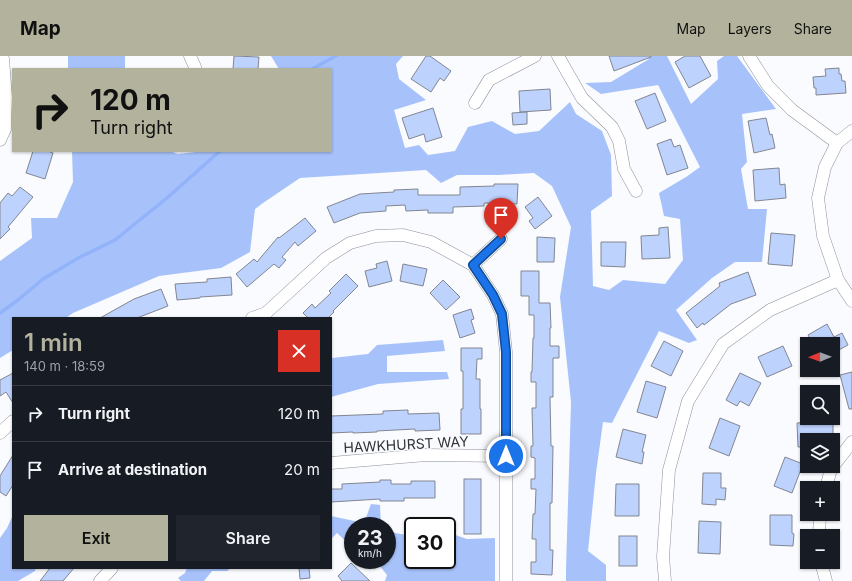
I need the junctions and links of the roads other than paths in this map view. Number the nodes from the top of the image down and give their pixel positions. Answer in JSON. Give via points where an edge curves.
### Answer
{"nodes":[{"id":1,"x":2,"y":56,"type":"edge"},
{"id":2,"x":190,"y":56,"type":"edge"},
{"id":3,"x":535,"y":56,"type":"edge"},
{"id":4,"x":558,"y":56,"type":"edge"},
{"id":5,"x":749,"y":56,"type":"edge"},
{"id":6,"x":195,"y":67,"type":"dead end"},
{"id":7,"x":475,"y":103,"type":"dead end"},
{"id":8,"x":852,"y":131,"type":"edge"},
{"id":9,"x":0,"y":140,"type":"edge"},
{"id":10,"x":837,"y":143,"type":"junction"},
{"id":11,"x":636,"y":191,"type":"dead end"},
{"id":12,"x":501,"y":239,"type":"dead end"},
{"id":13,"x":473,"y":265,"type":"junction"},
{"id":14,"x":838,"y":280,"type":"junction"},
{"id":15,"x":852,"y":301,"type":"edge"},
{"id":16,"x":255,"y":317,"type":"edge"},
{"id":17,"x":12,"y":422,"type":"edge"},
{"id":18,"x":0,"y":433,"type":"edge"},
{"id":19,"x":852,"y":442,"type":"edge"},
{"id":20,"x":506,"y":456,"type":"junction"},
{"id":21,"x":332,"y":462,"type":"edge"},
{"id":22,"x":828,"y":481,"type":"edge"},
{"id":23,"x":111,"y":569,"type":"edge"},
{"id":24,"x":823,"y":569,"type":"edge"},
{"id":25,"x":100,"y":581,"type":"edge"},
{"id":26,"x":506,"y":581,"type":"edge"},
{"id":27,"x":665,"y":581,"type":"edge"},
{"id":28,"x":826,"y":581,"type":"edge"}],
"edges":[{"from":1,"to":9,"type":"street","via":[[6,97],[5,129]]},
{"from":2,"to":6,"type":"street"},
{"from":3,"to":7,"type":"street","via":[[489,80]]},
{"from":4,"to":11,"type":"street","via":[[582,98],[612,127],[619,141],[624,169]]},
{"from":5,"to":10,"type":"street","via":[[768,86],[787,106]]},
{"from":8,"to":10,"type":"street"},
{"from":10,"to":14,"type":"street","via":[[825,167],[818,198],[823,236]]},
{"from":12,"to":13,"type":"street"},
{"from":13,"to":16,"type":"street","via":[[431,242],[403,235],[376,236],[350,243],[326,258],[266,313]]},
{"from":13,"to":20,"type":"street","via":[[502,314],[506,352]]},
{"from":14,"to":15,"type":"street"},
{"from":14,"to":27,"type":"street","via":[[770,310],[723,344],[688,401],[669,470],[663,557]]},
{"from":17,"to":18,"type":"street"},
{"from":19,"to":22,"type":"street","via":[[831,469]]},
{"from":20,"to":21,"type":"street","name":"HAWKHURST WAY","via":[[426,455]]},
{"from":20,"to":26,"type":"street"},
{"from":23,"to":25,"type":"street"},
{"from":24,"to":28,"type":"street"}]}
